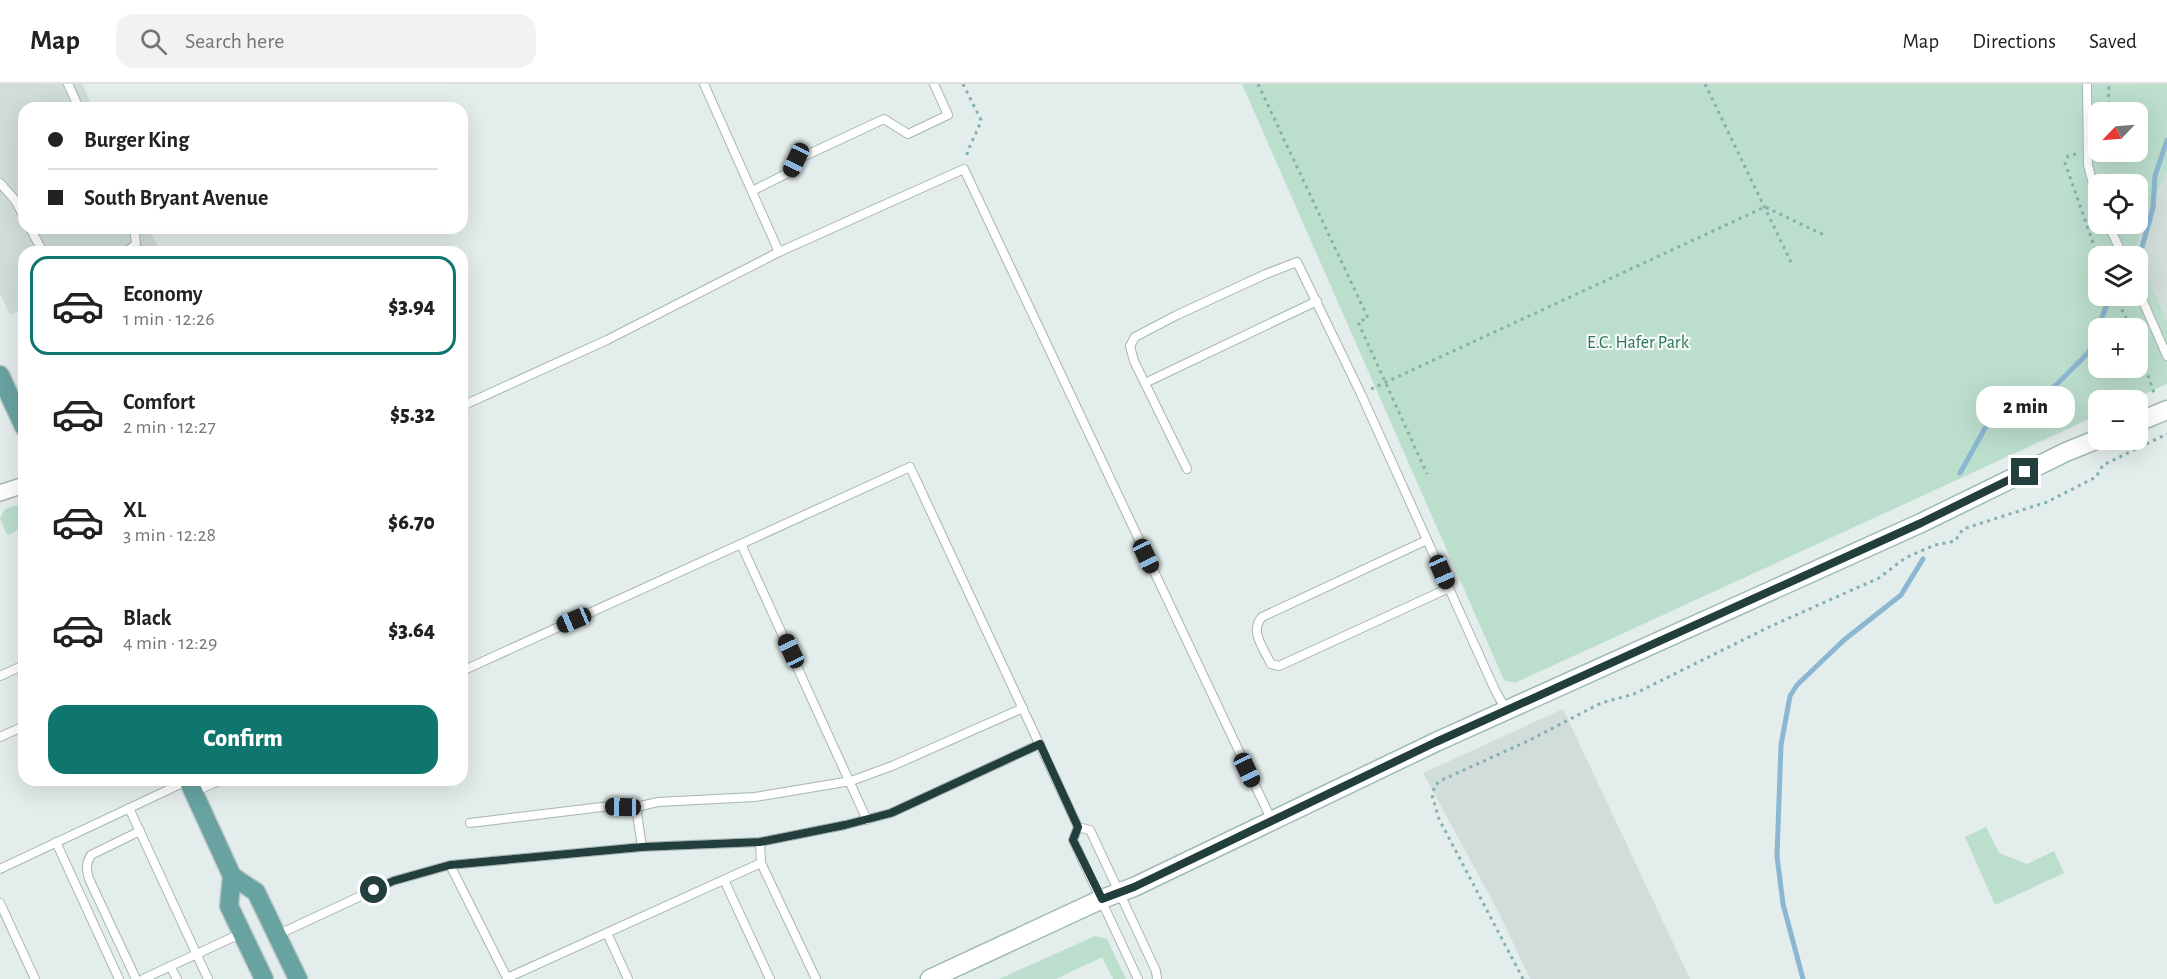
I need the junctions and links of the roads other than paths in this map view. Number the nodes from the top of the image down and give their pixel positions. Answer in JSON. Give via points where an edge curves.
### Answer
{"nodes":[{"id":1,"x":68,"y":84,"type":"edge"},
{"id":2,"x":704,"y":84,"type":"edge"},
{"id":3,"x":934,"y":84,"type":"edge"},
{"id":4,"x":2087,"y":84,"type":"edge"},
{"id":5,"x":76,"y":102,"type":"edge"},
{"id":6,"x":2090,"y":174,"type":"edge"},
{"id":7,"x":0,"y":183,"type":"edge"},
{"id":8,"x":752,"y":191,"type":"junction"},
{"id":9,"x":18,"y":205,"type":"edge"},
{"id":10,"x":779,"y":252,"type":"junction"},
{"id":11,"x":1317,"y":301,"type":"junction"},
{"id":12,"x":2145,"y":306,"type":"edge"},
{"id":13,"x":2167,"y":356,"type":"edge"},
{"id":14,"x":2,"y":382,"type":"edge"},
{"id":15,"x":1145,"y":383,"type":"junction"},
{"id":16,"x":468,"y":403,"type":"edge"},
{"id":17,"x":2167,"y":410,"type":"edge"},
{"id":18,"x":18,"y":415,"type":"edge"},
{"id":19,"x":2148,"y":418,"type":"edge"},
{"id":20,"x":2088,"y":443,"type":"edge"},
{"id":21,"x":1187,"y":469,"type":"dead end"},
{"id":22,"x":18,"y":487,"type":"edge"},
{"id":23,"x":0,"y":493,"type":"edge"},
{"id":24,"x":1427,"y":540,"type":"junction"},
{"id":25,"x":741,"y":544,"type":"junction"},
{"id":26,"x":1449,"y":588,"type":"junction"},
{"id":27,"x":18,"y":668,"type":"edge"},
{"id":28,"x":468,"y":668,"type":"edge"},
{"id":29,"x":0,"y":676,"type":"edge"},
{"id":30,"x":1023,"y":708,"type":"junction"},
{"id":31,"x":1506,"y":710,"type":"junction"},
{"id":32,"x":18,"y":729,"type":"edge"},
{"id":33,"x":0,"y":737,"type":"edge"},
{"id":34,"x":1040,"y":744,"type":"junction"},
{"id":35,"x":851,"y":781,"type":"junction"},
{"id":36,"x":185,"y":786,"type":"edge"},
{"id":37,"x":191,"y":786,"type":"edge"},
{"id":38,"x":636,"y":807,"type":"junction"},
{"id":39,"x":129,"y":808,"type":"junction"},
{"id":40,"x":867,"y":820,"type":"junction"},
{"id":41,"x":1272,"y":822,"type":"junction"},
{"id":42,"x":470,"y":823,"type":"dead end"},
{"id":43,"x":1078,"y":827,"type":"junction"},
{"id":44,"x":140,"y":831,"type":"junction"},
{"id":45,"x":56,"y":842,"type":"junction"},
{"id":46,"x":760,"y":842,"type":"junction"},
{"id":47,"x":642,"y":847,"type":"junction"},
{"id":48,"x":761,"y":863,"type":"junction"},
{"id":49,"x":450,"y":865,"type":"junction"},
{"id":50,"x":0,"y":869,"type":"edge"},
{"id":51,"x":232,"y":876,"type":"junction"},
{"id":52,"x":724,"y":880,"type":"junction"},
{"id":53,"x":1110,"y":896,"type":"junction"},
{"id":54,"x":0,"y":903,"type":"edge"},
{"id":55,"x":242,"y":933,"type":"junction"},
{"id":56,"x":607,"y":933,"type":"junction"},
{"id":57,"x":277,"y":936,"type":"junction"},
{"id":58,"x":196,"y":954,"type":"junction"},
{"id":59,"x":170,"y":966,"type":"junction"},
{"id":60,"x":35,"y":979,"type":"edge"},
{"id":61,"x":119,"y":979,"type":"edge"},
{"id":62,"x":136,"y":979,"type":"edge"},
{"id":63,"x":143,"y":979,"type":"edge"},
{"id":64,"x":177,"y":979,"type":"edge"},
{"id":65,"x":208,"y":979,"type":"edge"},
{"id":66,"x":264,"y":979,"type":"edge"},
{"id":67,"x":298,"y":979,"type":"edge"},
{"id":68,"x":508,"y":979,"type":"edge"},
{"id":69,"x":628,"y":979,"type":"edge"},
{"id":70,"x":770,"y":979,"type":"edge"},
{"id":71,"x":816,"y":979,"type":"edge"},
{"id":72,"x":930,"y":979,"type":"edge"},
{"id":73,"x":1138,"y":979,"type":"edge"},
{"id":74,"x":1157,"y":979,"type":"edge"}],
"edges":[{"from":1,"to":5,"type":"lane"},
{"from":2,"to":8,"type":"lane"},
{"from":3,"to":8,"type":"lane","via":[[948,115],[908,134],[884,119],[796,160],[790,172]]},
{"from":4,"to":6,"type":"lane"},
{"from":7,"to":9,"type":"lane"},
{"from":8,"to":10,"type":"lane"},
{"from":10,"to":16,"type":"lane","via":[[607,340]]},
{"from":10,"to":41,"type":"lane","via":[[964,169]]},
{"from":11,"to":15,"type":"lane"},
{"from":11,"to":15,"type":"lane","via":[[1297,262],[1177,315],[1135,337],[1130,346]]},
{"from":11,"to":24,"type":"lane"},
{"from":12,"to":13,"type":"lane"},
{"from":14,"to":18,"type":"main road"},
{"from":15,"to":21,"type":"lane"},
{"from":17,"to":19,"type":"main road"},
{"from":20,"to":31,"type":"main road","via":[[1921,523]]},
{"from":22,"to":23,"type":"street"},
{"from":24,"to":26,"type":"lane"},
{"from":24,"to":26,"type":"lane","via":[[1262,617],[1256,632],[1271,664],[1279,666]]},
{"from":25,"to":28,"type":"lane"},
{"from":25,"to":30,"type":"lane","via":[[910,466]]},
{"from":25,"to":35,"type":"lane"},
{"from":26,"to":31,"type":"lane"},
{"from":27,"to":29,"type":"lane"},
{"from":30,"to":34,"type":"lane"},
{"from":30,"to":35,"type":"lane"},
{"from":31,"to":41,"type":"main road"},
{"from":32,"to":33,"type":"lane"},
{"from":34,"to":40,"type":"lane","via":[[891,813]]},
{"from":34,"to":43,"type":"lane"},
{"from":35,"to":38,"type":"lane","via":[[755,797],[658,802]]},
{"from":35,"to":40,"type":"lane"},
{"from":36,"to":39,"type":"lane"},
{"from":37,"to":51,"type":"main road"},
{"from":38,"to":42,"type":"lane","via":[[610,806]]},
{"from":38,"to":47,"type":"lane"},
{"from":39,"to":44,"type":"lane"},
{"from":39,"to":45,"type":"lane"},
{"from":40,"to":46,"type":"lane"},
{"from":41,"to":53,"type":"main road"},
{"from":43,"to":53,"type":"lane","via":[[1073,840]]},
{"from":43,"to":53,"type":"lane","via":[[1090,830]]},
{"from":44,"to":58,"type":"lane"},
{"from":44,"to":62,"type":"lane","via":[[91,855],[86,871]]},
{"from":45,"to":50,"type":"lane"},
{"from":45,"to":61,"type":"lane"},
{"from":46,"to":47,"type":"lane"},
{"from":46,"to":48,"type":"lane"},
{"from":47,"to":49,"type":"lane"},
{"from":48,"to":52,"type":"lane"},
{"from":48,"to":71,"type":"lane"},
{"from":49,"to":57,"type":"lane","via":[[393,881]]},
{"from":49,"to":68,"type":"lane"},
{"from":51,"to":55,"type":"main road","via":[[229,906]]},
{"from":51,"to":57,"type":"main road","via":[[256,892]]},
{"from":52,"to":56,"type":"lane"},
{"from":52,"to":70,"type":"lane"},
{"from":53,"to":72,"type":"main road"},
{"from":53,"to":73,"type":"lane"},
{"from":53,"to":74,"type":"lane","via":[[1156,971]]},
{"from":54,"to":60,"type":"lane"},
{"from":55,"to":58,"type":"lane"},
{"from":55,"to":66,"type":"main road"},
{"from":56,"to":68,"type":"lane"},
{"from":56,"to":69,"type":"lane"},
{"from":57,"to":67,"type":"main road"},
{"from":58,"to":59,"type":"lane"},
{"from":58,"to":65,"type":"lane"},
{"from":59,"to":63,"type":"lane"},
{"from":59,"to":64,"type":"lane"}]}
